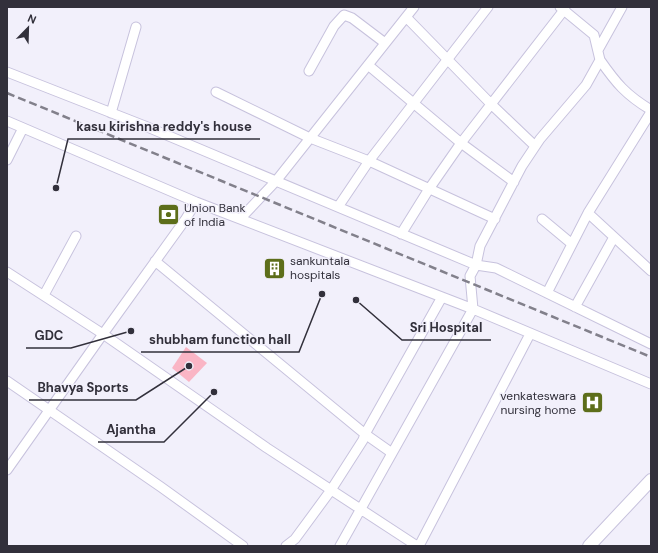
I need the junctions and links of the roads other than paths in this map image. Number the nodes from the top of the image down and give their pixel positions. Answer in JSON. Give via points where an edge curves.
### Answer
{"nodes":[{"id":1,"x":414,"y":7,"type":"edge"},
{"id":2,"x":488,"y":7,"type":"edge"},
{"id":3,"x":622,"y":7,"type":"edge"},
{"id":4,"x":563,"y":8,"type":"edge"},
{"id":5,"x":406,"y":17,"type":"junction"},
{"id":6,"x":136,"y":26,"type":"dead end"},
{"id":7,"x":385,"y":43,"type":"junction"},
{"id":8,"x":598,"y":50,"type":"junction"},
{"id":9,"x":447,"y":60,"type":"junction"},
{"id":10,"x":600,"y":60,"type":"junction"},
{"id":11,"x":368,"y":65,"type":"junction"},
{"id":12,"x":309,"y":71,"type":"dead end"},
{"id":13,"x":7,"y":72,"type":"edge"},
{"id":14,"x":216,"y":92,"type":"dead end"},
{"id":15,"x":414,"y":103,"type":"junction"},
{"id":16,"x":491,"y":104,"type":"junction"},
{"id":17,"x":651,"y":111,"type":"edge"},
{"id":18,"x":111,"y":113,"type":"junction"},
{"id":19,"x":7,"y":121,"type":"edge"},
{"id":20,"x":24,"y":128,"type":"junction"},
{"id":21,"x":310,"y":138,"type":"junction"},
{"id":22,"x":461,"y":142,"type":"junction"},
{"id":23,"x":535,"y":146,"type":"junction"},
{"id":24,"x":7,"y":160,"type":"edge"},
{"id":25,"x":369,"y":161,"type":"junction"},
{"id":26,"x":276,"y":181,"type":"junction"},
{"id":27,"x":514,"y":182,"type":"junction"},
{"id":28,"x":428,"y":189,"type":"junction"},
{"id":29,"x":196,"y":202,"type":"junction"},
{"id":30,"x":338,"y":207,"type":"junction"},
{"id":31,"x":588,"y":213,"type":"junction"},
{"id":32,"x":241,"y":218,"type":"junction"},
{"id":33,"x":495,"y":219,"type":"junction"},
{"id":34,"x":542,"y":219,"type":"dead end"},
{"id":35,"x":401,"y":234,"type":"junction"},
{"id":36,"x":76,"y":236,"type":"dead end"},
{"id":37,"x":614,"y":236,"type":"junction"},
{"id":38,"x":572,"y":244,"type":"junction"},
{"id":39,"x":155,"y":261,"type":"junction"},
{"id":40,"x":476,"y":265,"type":"junction"},
{"id":41,"x":651,"y":271,"type":"edge"},
{"id":42,"x":7,"y":272,"type":"edge"},
{"id":43,"x":546,"y":293,"type":"junction"},
{"id":44,"x":44,"y":295,"type":"junction"},
{"id":45,"x":442,"y":297,"type":"junction"},
{"id":46,"x":575,"y":307,"type":"junction"},
{"id":47,"x":473,"y":309,"type":"junction"},
{"id":48,"x":103,"y":334,"type":"junction"},
{"id":49,"x":530,"y":334,"type":"junction"},
{"id":50,"x":651,"y":344,"type":"edge"},
{"id":51,"x":7,"y":381,"type":"edge"},
{"id":52,"x":651,"y":384,"type":"edge"},
{"id":53,"x":48,"y":410,"type":"junction"},
{"id":54,"x":365,"y":434,"type":"junction"},
{"id":55,"x":392,"y":453,"type":"junction"},
{"id":56,"x":7,"y":470,"type":"edge"},
{"id":57,"x":651,"y":480,"type":"edge"},
{"id":58,"x":331,"y":490,"type":"junction"},
{"id":59,"x":361,"y":509,"type":"junction"},
{"id":60,"x":243,"y":546,"type":"edge"},
{"id":61,"x":286,"y":546,"type":"edge"},
{"id":62,"x":340,"y":546,"type":"edge"},
{"id":63,"x":418,"y":546,"type":"edge"},
{"id":64,"x":589,"y":546,"type":"edge"}],
"edges":[{"from":1,"to":5,"type":"street"},
{"from":2,"to":9,"type":"street"},
{"from":3,"to":8,"type":"street"},
{"from":4,"to":8,"type":"street","via":[[594,35]]},
{"from":4,"to":16,"type":"street"},
{"from":5,"to":7,"type":"street"},
{"from":5,"to":9,"type":"street"},
{"from":6,"to":18,"type":"street"},
{"from":7,"to":11,"type":"street"},
{"from":7,"to":12,"type":"street","via":[[352,18],[344,15],[334,26]]},
{"from":8,"to":10,"type":"street"},
{"from":9,"to":15,"type":"street"},
{"from":9,"to":16,"type":"street"},
{"from":10,"to":17,"type":"street","via":[[616,82]]},
{"from":10,"to":23,"type":"street","via":[[586,85]]},
{"from":11,"to":15,"type":"street"},
{"from":11,"to":21,"type":"street"},
{"from":13,"to":18,"type":"street"},
{"from":14,"to":21,"type":"street"},
{"from":15,"to":22,"type":"street"},
{"from":15,"to":25,"type":"street"},
{"from":16,"to":22,"type":"street"},
{"from":16,"to":23,"type":"street"},
{"from":17,"to":31,"type":"street"},
{"from":18,"to":26,"type":"street"},
{"from":19,"to":20,"type":"street"},
{"from":20,"to":24,"type":"street"},
{"from":20,"to":29,"type":"street"},
{"from":21,"to":25,"type":"street"},
{"from":21,"to":26,"type":"street"},
{"from":22,"to":27,"type":"street"},
{"from":22,"to":28,"type":"street"},
{"from":23,"to":27,"type":"street"},
{"from":25,"to":28,"type":"street"},
{"from":25,"to":30,"type":"street"},
{"from":26,"to":30,"type":"street"},
{"from":26,"to":32,"type":"street"},
{"from":27,"to":33,"type":"street"},
{"from":28,"to":33,"type":"street"},
{"from":28,"to":35,"type":"street"},
{"from":29,"to":32,"type":"street"},
{"from":29,"to":39,"type":"street"},
{"from":30,"to":35,"type":"street"},
{"from":31,"to":37,"type":"street"},
{"from":31,"to":38,"type":"street"},
{"from":32,"to":45,"type":"street"},
{"from":33,"to":40,"type":"street","via":[[480,246]]},
{"from":34,"to":38,"type":"street"},
{"from":35,"to":40,"type":"street"},
{"from":36,"to":44,"type":"street"},
{"from":37,"to":41,"type":"street"},
{"from":37,"to":46,"type":"street"},
{"from":38,"to":43,"type":"street"},
{"from":39,"to":48,"type":"street"},
{"from":39,"to":54,"type":"street"},
{"from":40,"to":43,"type":"street","via":[[496,268]]},
{"from":40,"to":47,"type":"street","via":[[470,276]]},
{"from":42,"to":44,"type":"street"},
{"from":43,"to":46,"type":"street"},
{"from":44,"to":48,"type":"street"},
{"from":45,"to":47,"type":"street"},
{"from":45,"to":54,"type":"street"},
{"from":46,"to":50,"type":"street"},
{"from":47,"to":49,"type":"street"},
{"from":47,"to":55,"type":"street"},
{"from":48,"to":53,"type":"street"},
{"from":48,"to":58,"type":"street"},
{"from":49,"to":52,"type":"street"},
{"from":49,"to":63,"type":"street"},
{"from":51,"to":53,"type":"street"},
{"from":53,"to":56,"type":"street"},
{"from":53,"to":60,"type":"street"},
{"from":54,"to":55,"type":"street"},
{"from":54,"to":58,"type":"street"},
{"from":55,"to":59,"type":"street"},
{"from":57,"to":64,"type":"main road"},
{"from":58,"to":59,"type":"street"},
{"from":58,"to":61,"type":"street"},
{"from":59,"to":62,"type":"street"},
{"from":59,"to":63,"type":"street"}]}
